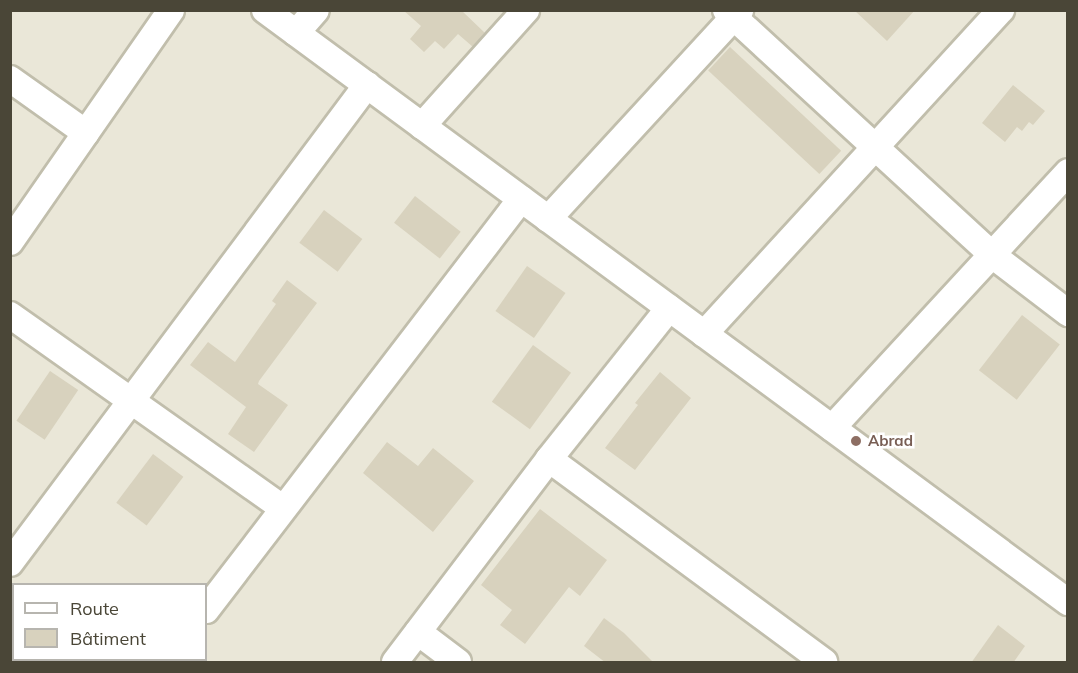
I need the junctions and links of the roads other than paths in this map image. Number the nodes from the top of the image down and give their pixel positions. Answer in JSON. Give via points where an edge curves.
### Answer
{"nodes":[{"id":1,"x":171,"y":10,"type":"edge"},
{"id":2,"x":265,"y":10,"type":"edge"},
{"id":3,"x":316,"y":10,"type":"edge"},
{"id":4,"x":526,"y":10,"type":"edge"},
{"id":5,"x":1001,"y":10,"type":"edge"},
{"id":6,"x":733,"y":13,"type":"edge"},
{"id":7,"x":296,"y":33,"type":"junction"},
{"id":8,"x":10,"y":79,"type":"edge"},
{"id":9,"x":367,"y":86,"type":"junction"},
{"id":10,"x":422,"y":126,"type":"junction"},
{"id":11,"x":86,"y":133,"type":"junction"},
{"id":12,"x":875,"y":147,"type":"junction"},
{"id":13,"x":1068,"y":172,"type":"edge"},
{"id":14,"x":521,"y":199,"type":"junction"},
{"id":15,"x":548,"y":219,"type":"junction"},
{"id":16,"x":10,"y":242,"type":"edge"},
{"id":17,"x":992,"y":255,"type":"junction"},
{"id":18,"x":669,"y":308,"type":"junction"},
{"id":19,"x":1068,"y":313,"type":"edge"},
{"id":20,"x":10,"y":315,"type":"edge"},
{"id":21,"x":704,"y":334,"type":"junction"},
{"id":22,"x":133,"y":402,"type":"junction"},
{"id":23,"x":832,"y":428,"type":"junction"},
{"id":24,"x":549,"y":459,"type":"junction"},
{"id":25,"x":283,"y":508,"type":"junction"},
{"id":26,"x":12,"y":558,"type":"edge"},
{"id":27,"x":1068,"y":602,"type":"edge"},
{"id":28,"x":207,"y":609,"type":"edge"},
{"id":29,"x":418,"y":632,"type":"junction"},
{"id":30,"x":394,"y":663,"type":"edge"},
{"id":31,"x":458,"y":663,"type":"edge"},
{"id":32,"x":824,"y":663,"type":"edge"}],
"edges":[{"from":1,"to":11,"type":"street"},
{"from":2,"to":7,"type":"street"},
{"from":3,"to":7,"type":"street"},
{"from":4,"to":10,"type":"street"},
{"from":5,"to":12,"type":"street"},
{"from":6,"to":12,"type":"street"},
{"from":6,"to":15,"type":"street"},
{"from":7,"to":9,"type":"street"},
{"from":8,"to":11,"type":"street"},
{"from":9,"to":10,"type":"street"},
{"from":9,"to":22,"type":"street"},
{"from":10,"to":14,"type":"street"},
{"from":11,"to":16,"type":"street"},
{"from":12,"to":17,"type":"street"},
{"from":12,"to":21,"type":"street"},
{"from":13,"to":17,"type":"street"},
{"from":14,"to":15,"type":"street"},
{"from":14,"to":25,"type":"street"},
{"from":15,"to":18,"type":"street"},
{"from":17,"to":19,"type":"street"},
{"from":17,"to":23,"type":"street"},
{"from":18,"to":21,"type":"street"},
{"from":18,"to":24,"type":"street"},
{"from":20,"to":22,"type":"street"},
{"from":21,"to":23,"type":"street"},
{"from":22,"to":25,"type":"street"},
{"from":22,"to":26,"type":"street"},
{"from":23,"to":27,"type":"street"},
{"from":24,"to":29,"type":"street"},
{"from":24,"to":32,"type":"street"},
{"from":25,"to":28,"type":"street"},
{"from":29,"to":30,"type":"street"},
{"from":29,"to":31,"type":"street"}]}
